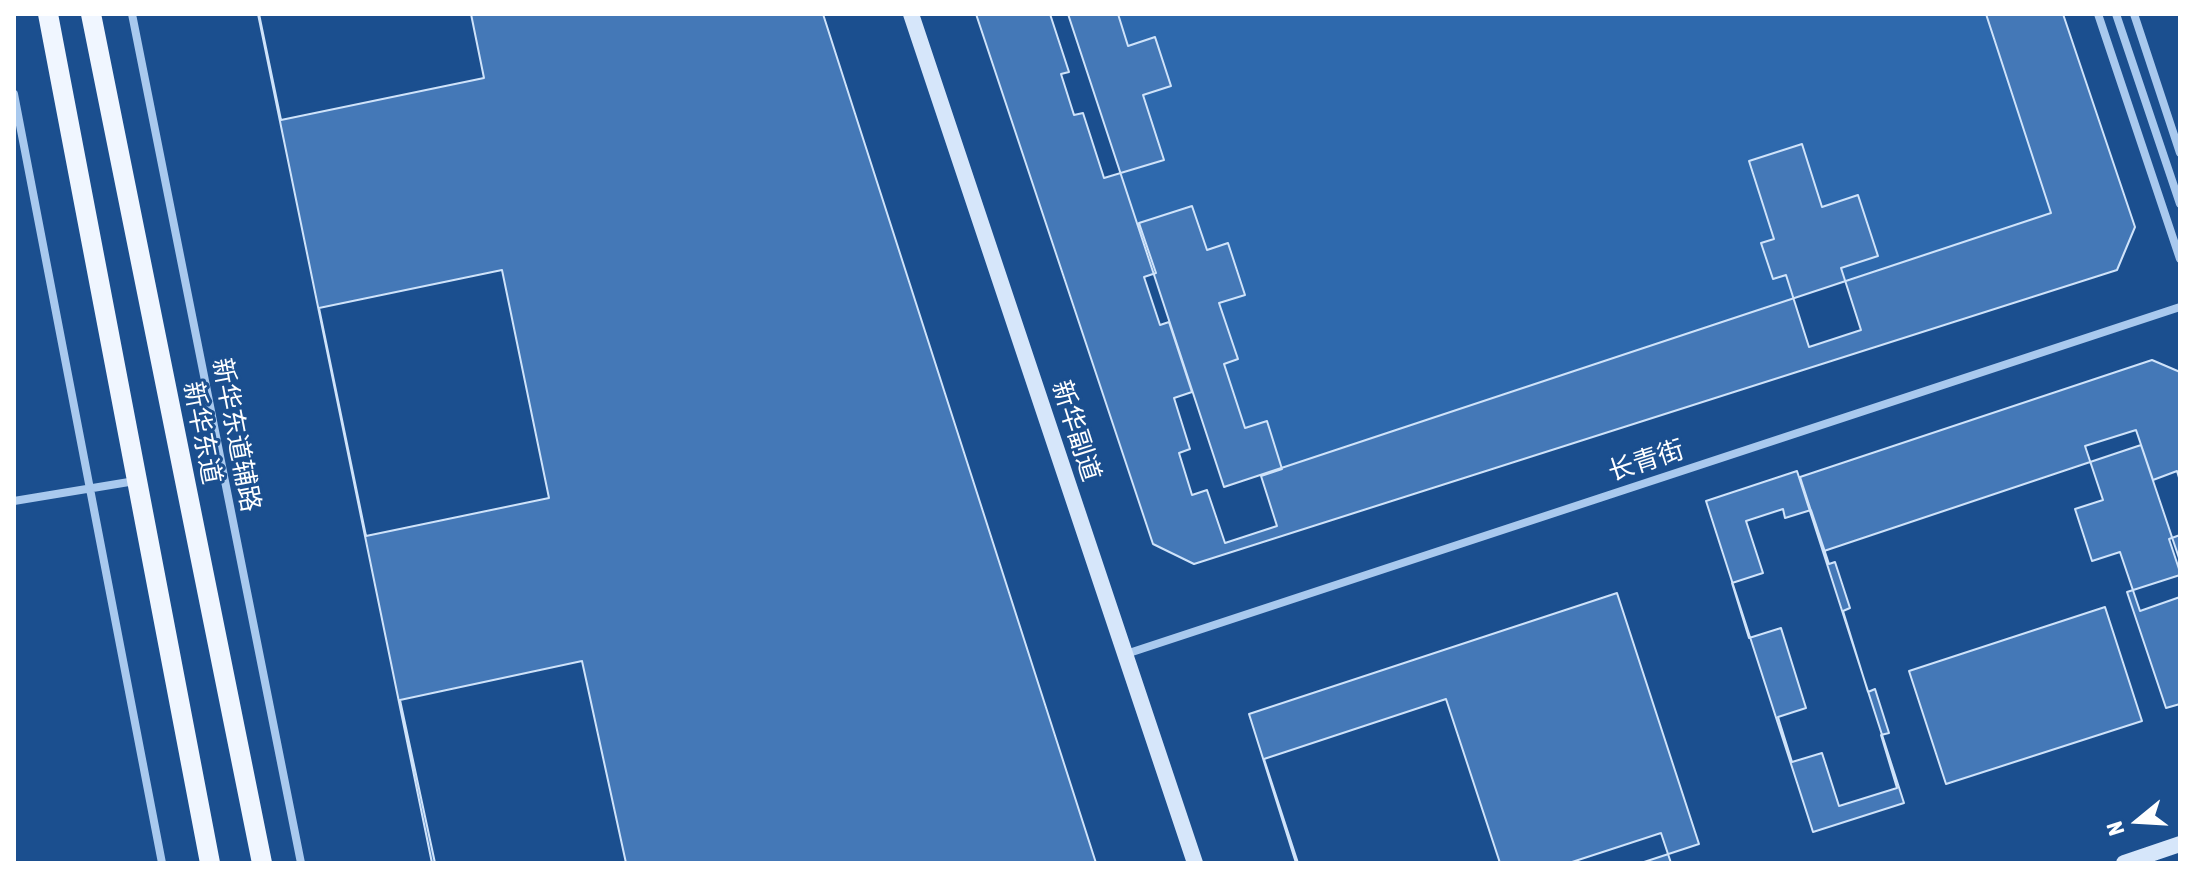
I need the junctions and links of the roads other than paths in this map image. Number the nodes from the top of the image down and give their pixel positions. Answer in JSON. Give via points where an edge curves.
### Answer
{"nodes":[{"id":1,"x":48,"y":14,"type":"edge"},
{"id":2,"x":91,"y":14,"type":"edge"},
{"id":3,"x":132,"y":14,"type":"edge"},
{"id":4,"x":911,"y":14,"type":"edge"},
{"id":5,"x":2098,"y":14,"type":"edge"},
{"id":6,"x":2116,"y":14,"type":"edge"},
{"id":7,"x":2134,"y":14,"type":"edge"},
{"id":8,"x":14,"y":94,"type":"edge"},
{"id":9,"x":2180,"y":153,"type":"edge"},
{"id":10,"x":2180,"y":204,"type":"edge"},
{"id":11,"x":2180,"y":259,"type":"edge"},
{"id":12,"x":2180,"y":307,"type":"edge"},
{"id":13,"x":138,"y":480,"type":"junction"},
{"id":14,"x":88,"y":488,"type":"junction"},
{"id":15,"x":14,"y":501,"type":"edge"},
{"id":16,"x":1125,"y":654,"type":"junction"},
{"id":17,"x":2180,"y":844,"type":"edge"},
{"id":18,"x":162,"y":863,"type":"edge"},
{"id":19,"x":210,"y":863,"type":"edge"},
{"id":20,"x":262,"y":863,"type":"edge"},
{"id":21,"x":301,"y":863,"type":"edge"},
{"id":22,"x":1195,"y":863,"type":"edge"},
{"id":23,"x":2124,"y":863,"type":"edge"}],
"edges":[{"from":1,"to":13,"type":"main road"},
{"from":2,"to":20,"type":"main road","name":"新华东道"},
{"from":3,"to":21,"type":"street","name":"新华东道辅路"},
{"from":4,"to":16,"type":"street","name":"新华副道"},
{"from":5,"to":11,"type":"street"},
{"from":6,"to":10,"type":"street"},
{"from":7,"to":9,"type":"street"},
{"from":8,"to":14,"type":"street"},
{"from":12,"to":16,"type":"street","name":"长青街"},
{"from":13,"to":14,"type":"street"},
{"from":13,"to":19,"type":"main road"},
{"from":14,"to":15,"type":"street"},
{"from":14,"to":18,"type":"street"},
{"from":16,"to":22,"type":"street","name":"新华副道"},
{"from":17,"to":23,"type":"street"}]}
